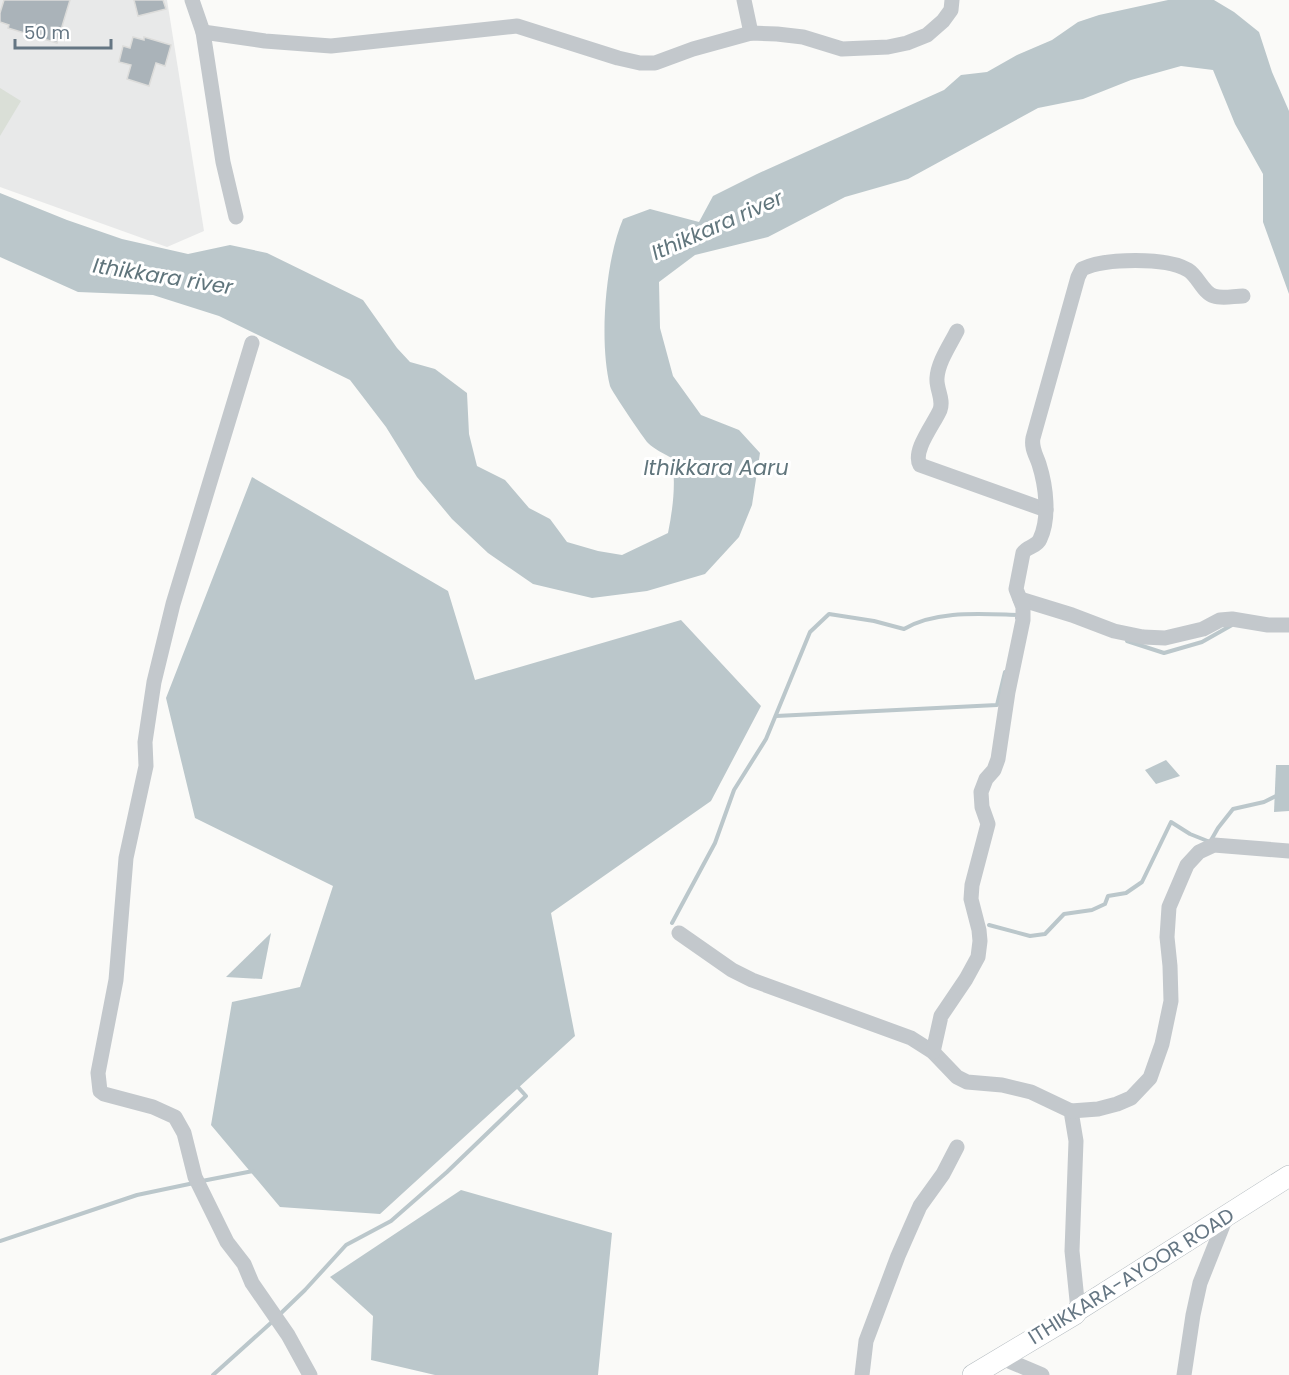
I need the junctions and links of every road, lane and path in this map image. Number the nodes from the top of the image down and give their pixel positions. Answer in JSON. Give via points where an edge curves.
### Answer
{"nodes":[{"id":1,"x":192,"y":0,"type":"edge"},
{"id":2,"x":744,"y":0,"type":"edge"},
{"id":3,"x":952,"y":0,"type":"edge"},
{"id":4,"x":203,"y":32,"type":"junction"},
{"id":5,"x":751,"y":33,"type":"junction"},
{"id":6,"x":236,"y":217,"type":"dead end"},
{"id":7,"x":1243,"y":296,"type":"dead end"},
{"id":8,"x":957,"y":331,"type":"dead end"},
{"id":9,"x":252,"y":343,"type":"dead end"},
{"id":10,"x":1046,"y":510,"type":"junction"},
{"id":11,"x":1020,"y":599,"type":"junction"},
{"id":12,"x":1289,"y":625,"type":"edge"},
{"id":13,"x":1289,"y":850,"type":"edge"},
{"id":14,"x":679,"y":933,"type":"dead end"},
{"id":15,"x":933,"y":1052,"type":"junction"},
{"id":16,"x":1071,"y":1111,"type":"junction"},
{"id":17,"x":957,"y":1147,"type":"dead end"},
{"id":18,"x":1289,"y":1176,"type":"edge"},
{"id":19,"x":1227,"y":1215,"type":"junction"},
{"id":20,"x":1078,"y":1310,"type":"junction"},
{"id":21,"x":1002,"y":1358,"type":"junction"},
{"id":22,"x":310,"y":1375,"type":"edge"},
{"id":23,"x":862,"y":1375,"type":"edge"},
{"id":24,"x":973,"y":1375,"type":"edge"},
{"id":25,"x":1042,"y":1375,"type":"edge"},
{"id":26,"x":1184,"y":1375,"type":"edge"}],
"edges":[{"from":1,"to":4,"type":"street"},
{"from":2,"to":5,"type":"street"},
{"from":3,"to":5,"type":"street","via":[[951,10],[927,35],[897,45],[842,48],[803,38]]},
{"from":4,"to":5,"type":"street","via":[[331,46],[517,26],[640,63],[655,63]]},
{"from":4,"to":6,"type":"street","via":[[223,162]]},
{"from":7,"to":10,"type":"street","via":[[1216,297],[1188,270],[1155,261],[1107,262],[1082,269],[1033,438],[1046,492]]},
{"from":8,"to":10,"type":"street","via":[[939,368],[941,406],[918,452],[918,461],[920,465]]},
{"from":9,"to":22,"type":"street","via":[[173,604],[154,682],[146,733],[146,766],[126,858],[116,980],[98,1073],[100,1091],[104,1094],[153,1107],[175,1118],[184,1133],[195,1177],[227,1242]]},
{"from":10,"to":11,"type":"street","via":[[1040,539],[1023,553],[1016,589]]},
{"from":11,"to":12,"type":"street","via":[[1143,637],[1165,638],[1232,619]]},
{"from":11,"to":15,"type":"street","via":[[1023,620],[998,759],[981,792],[988,824],[971,899],[979,930],[978,957],[941,1016]]},
{"from":13,"to":16,"type":"street","via":[[1214,845],[1199,852],[1187,865],[1169,907],[1171,1001],[1150,1078],[1131,1098],[1117,1104]]},
{"from":14,"to":15,"type":"street","via":[[752,980],[911,1038]]},
{"from":15,"to":16,"type":"street","via":[[967,1082],[1031,1092]]},
{"from":16,"to":20,"type":"street","via":[[1076,1141],[1072,1251]]},
{"from":17,"to":23,"type":"street","via":[[920,1206],[898,1256],[866,1341]]},
{"from":18,"to":19,"type":"main road","name":"ITHIKKARA-AYOOR ROAD"},
{"from":19,"to":20,"type":"main road","name":"ITHIKKARA-AYOOR ROAD"},
{"from":19,"to":26,"type":"street","via":[[1200,1283]]},
{"from":20,"to":21,"type":"main road","name":"ITHIKKARA-AYOOR ROAD"},
{"from":21,"to":24,"type":"main road","name":"ITHIKKARA-AYOOR ROAD"},
{"from":21,"to":25,"type":"street"}]}
